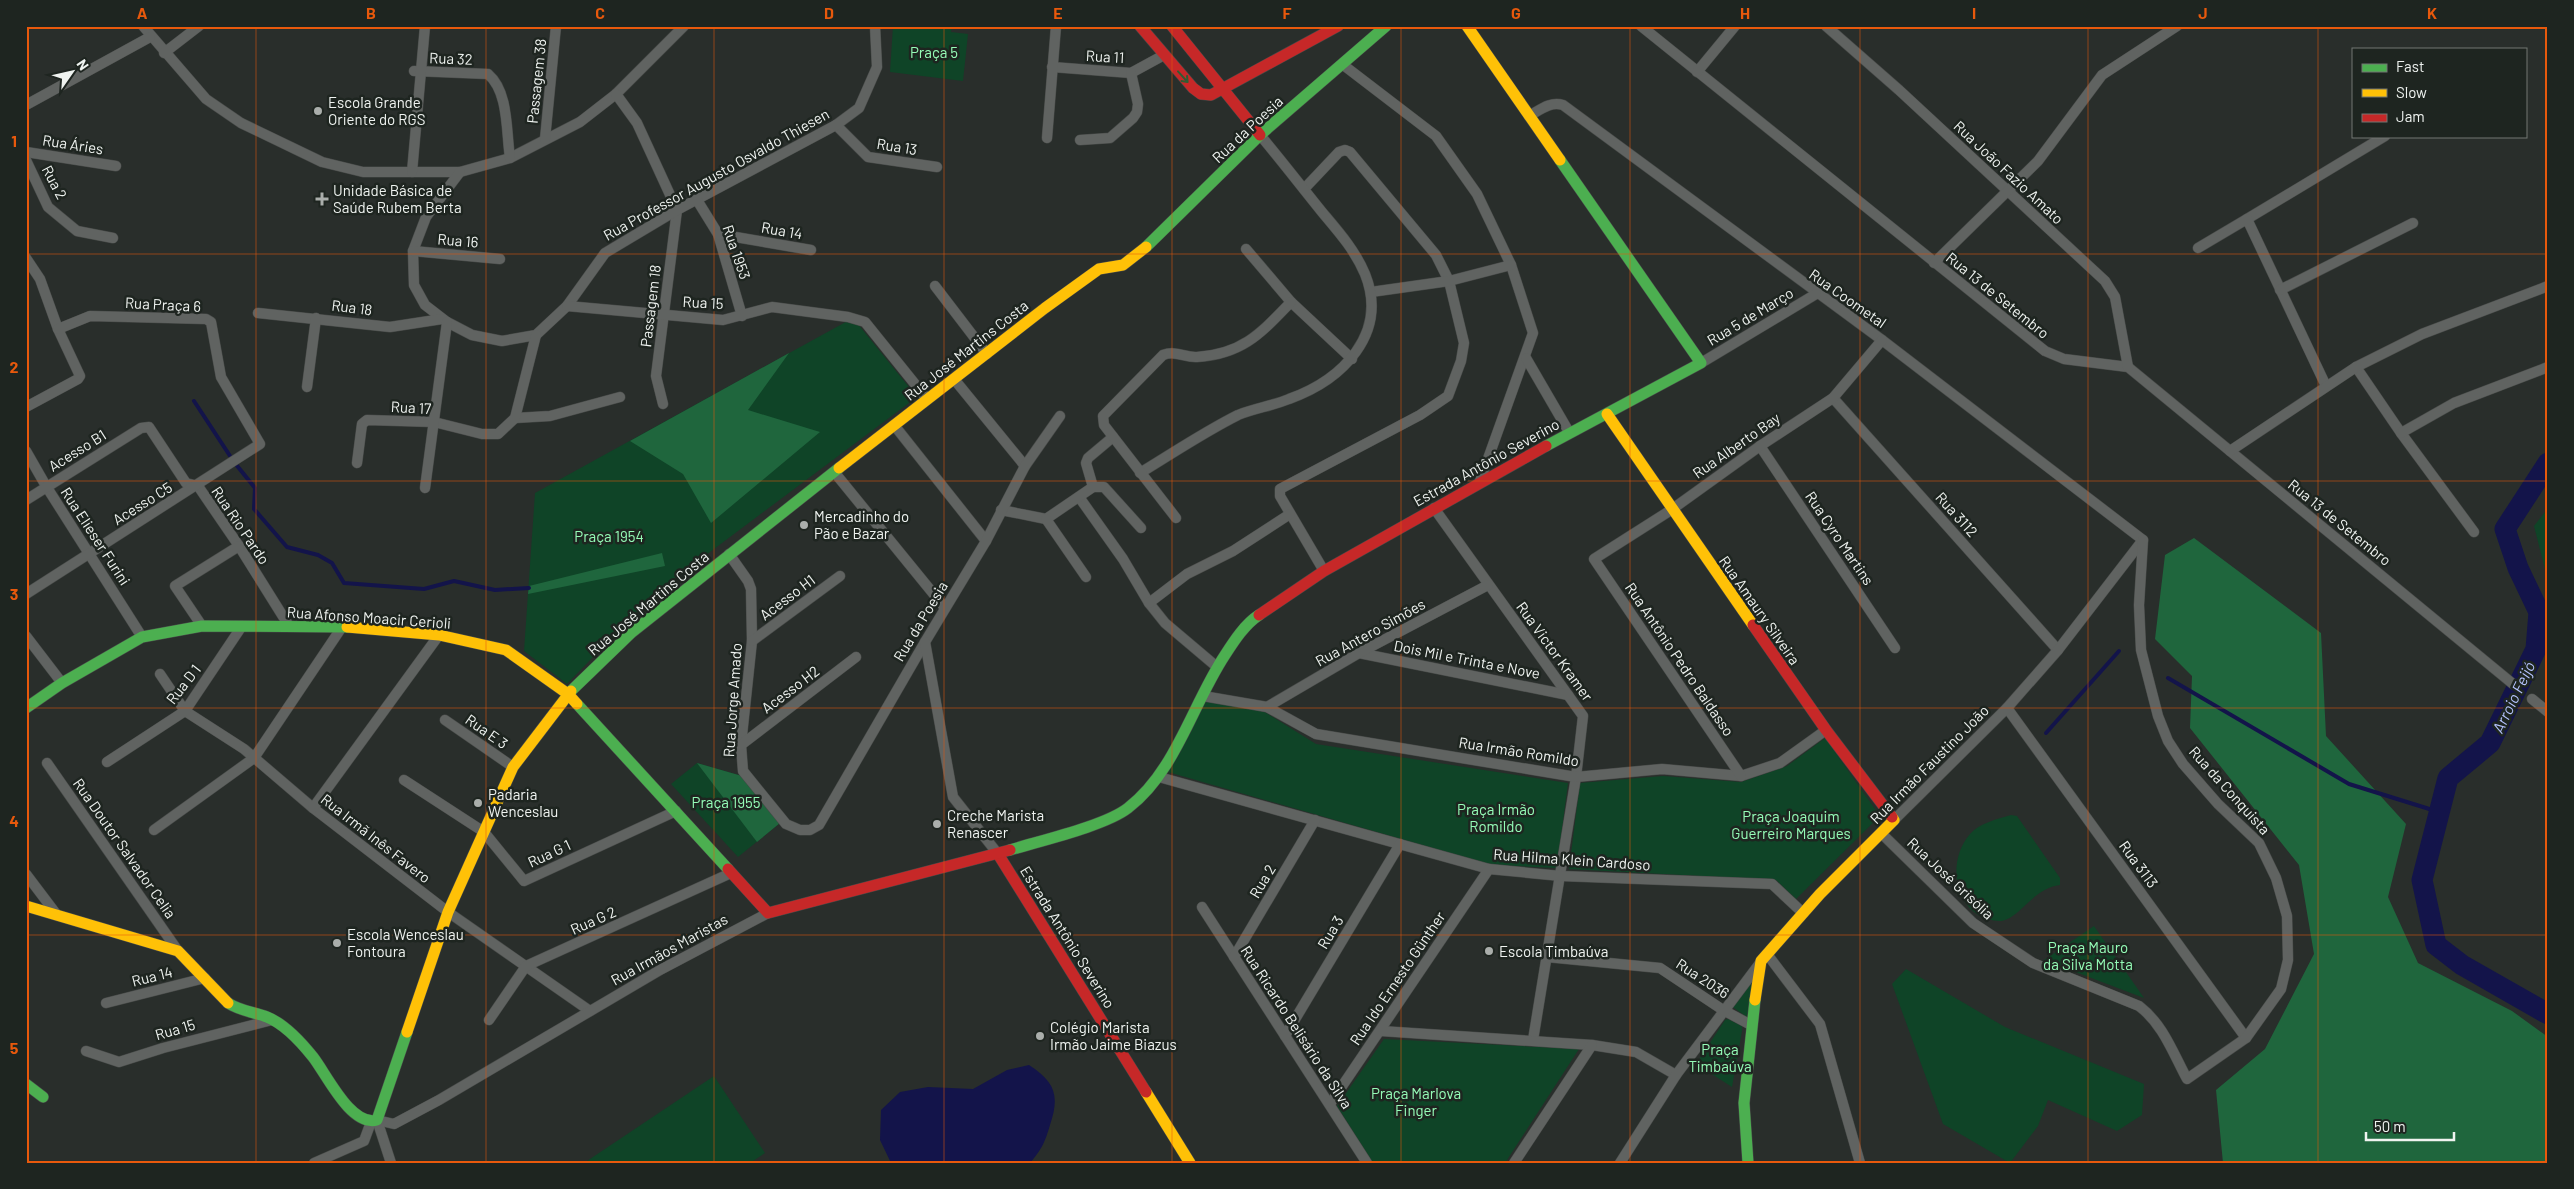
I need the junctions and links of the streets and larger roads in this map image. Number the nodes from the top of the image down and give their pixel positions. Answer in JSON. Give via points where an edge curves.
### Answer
{"nodes":[{"id":1,"x":143,"y":26,"type":"edge"},
{"id":2,"x":199,"y":26,"type":"edge"},
{"id":3,"x":425,"y":26,"type":"edge"},
{"id":4,"x":556,"y":26,"type":"edge"},
{"id":5,"x":684,"y":26,"type":"edge"},
{"id":6,"x":875,"y":26,"type":"edge"},
{"id":7,"x":1056,"y":26,"type":"edge"},
{"id":8,"x":1140,"y":26,"type":"edge"},
{"id":9,"x":1172,"y":26,"type":"edge"},
{"id":10,"x":1338,"y":26,"type":"edge"},
{"id":11,"x":1386,"y":26,"type":"edge"},
{"id":12,"x":1467,"y":26,"type":"edge"},
{"id":13,"x":1641,"y":26,"type":"edge"},
{"id":14,"x":1735,"y":26,"type":"edge"},
{"id":15,"x":1826,"y":26,"type":"edge"},
{"id":16,"x":2177,"y":26,"type":"edge"},
{"id":17,"x":150,"y":37,"type":"junction"},
{"id":18,"x":164,"y":53,"type":"junction"},
{"id":19,"x":1164,"y":55,"type":"junction"},
{"id":20,"x":1342,"y":64,"type":"junction"},
{"id":21,"x":1052,"y":67,"type":"junction"},
{"id":22,"x":418,"y":71,"type":"junction"},
{"id":23,"x":1697,"y":72,"type":"junction"},
{"id":24,"x":1131,"y":73,"type":"junction"},
{"id":25,"x":1224,"y":89,"type":"junction"},
{"id":26,"x":616,"y":94,"type":"junction"},
{"id":27,"x":26,"y":105,"type":"edge"},
{"id":28,"x":1529,"y":116,"type":"junction"},
{"id":29,"x":836,"y":125,"type":"junction"},
{"id":30,"x":1260,"y":135,"type":"junction"},
{"id":31,"x":1047,"y":138,"type":"dead end"},
{"id":32,"x":2382,"y":138,"type":"edge"},
{"id":33,"x":545,"y":139,"type":"junction"},
{"id":34,"x":1080,"y":140,"type":"dead end"},
{"id":35,"x":26,"y":152,"type":"edge"},
{"id":36,"x":510,"y":158,"type":"junction"},
{"id":37,"x":26,"y":160,"type":"edge"},
{"id":38,"x":116,"y":166,"type":"dead end"},
{"id":39,"x":937,"y":167,"type":"dead end"},
{"id":40,"x":412,"y":172,"type":"junction"},
{"id":41,"x":460,"y":172,"type":"junction"},
{"id":42,"x":1304,"y":190,"type":"junction"},
{"id":43,"x":2008,"y":193,"type":"junction"},
{"id":44,"x":697,"y":200,"type":"junction"},
{"id":45,"x":677,"y":210,"type":"junction"},
{"id":46,"x":2247,"y":219,"type":"junction"},
{"id":47,"x":2413,"y":223,"type":"dead end"},
{"id":48,"x":718,"y":234,"type":"junction"},
{"id":49,"x":113,"y":238,"type":"dead end"},
{"id":50,"x":2198,"y":248,"type":"dead end"},
{"id":51,"x":1246,"y":249,"type":"dead end"},
{"id":52,"x":811,"y":250,"type":"dead end"},
{"id":53,"x":413,"y":251,"type":"junction"},
{"id":54,"x":26,"y":258,"type":"edge"},
{"id":55,"x":1134,"y":258,"type":"joint"},
{"id":56,"x":500,"y":259,"type":"dead end"},
{"id":57,"x":1934,"y":263,"type":"junction"},
{"id":58,"x":1510,"y":265,"type":"junction"},
{"id":59,"x":1449,"y":281,"type":"junction"},
{"id":60,"x":935,"y":286,"type":"dead end"},
{"id":61,"x":2548,"y":286,"type":"edge"},
{"id":62,"x":2280,"y":290,"type":"junction"},
{"id":63,"x":1371,"y":292,"type":"junction"},
{"id":64,"x":1816,"y":294,"type":"junction"},
{"id":65,"x":1291,"y":302,"type":"junction"},
{"id":66,"x":567,"y":306,"type":"junction"},
{"id":67,"x":258,"y":313,"type":"dead end"},
{"id":68,"x":665,"y":315,"type":"junction"},
{"id":69,"x":742,"y":316,"type":"junction"},
{"id":70,"x":316,"y":318,"type":"junction"},
{"id":71,"x":445,"y":320,"type":"junction"},
{"id":72,"x":58,"y":328,"type":"junction"},
{"id":73,"x":536,"y":335,"type":"junction"},
{"id":74,"x":1882,"y":340,"type":"junction"},
{"id":75,"x":986,"y":354,"type":"junction"},
{"id":76,"x":1526,"y":358,"type":"junction"},
{"id":77,"x":1352,"y":359,"type":"junction"},
{"id":78,"x":1701,"y":363,"type":"junction"},
{"id":79,"x":2128,"y":367,"type":"junction"},
{"id":80,"x":2356,"y":367,"type":"junction"},
{"id":81,"x":2548,"y":367,"type":"edge"},
{"id":82,"x":954,"y":379,"type":"junction"},
{"id":83,"x":2326,"y":386,"type":"junction"},
{"id":84,"x":307,"y":387,"type":"dead end"},
{"id":85,"x":620,"y":397,"type":"dead end"},
{"id":86,"x":1833,"y":398,"type":"junction"},
{"id":87,"x":927,"y":399,"type":"junction"},
{"id":88,"x":663,"y":404,"type":"dead end"},
{"id":89,"x":26,"y":407,"type":"edge"},
{"id":90,"x":1606,"y":414,"type":"junction"},
{"id":91,"x":1060,"y":416,"type":"dead end"},
{"id":92,"x":515,"y":418,"type":"junction"},
{"id":93,"x":434,"y":422,"type":"junction"},
{"id":94,"x":894,"y":425,"type":"junction"},
{"id":95,"x":144,"y":426,"type":"joint"},
{"id":96,"x":1569,"y":432,"type":"junction"},
{"id":97,"x":2401,"y":433,"type":"junction"},
{"id":98,"x":1113,"y":437,"type":"junction"},
{"id":99,"x":1760,"y":446,"type":"junction"},
{"id":100,"x":26,"y":450,"type":"edge"},
{"id":101,"x":2230,"y":451,"type":"junction"},
{"id":102,"x":357,"y":463,"type":"dead end"},
{"id":103,"x":1025,"y":466,"type":"junction"},
{"id":104,"x":835,"y":473,"type":"junction"},
{"id":105,"x":1140,"y":473,"type":"junction"},
{"id":106,"x":1480,"y":481,"type":"junction"},
{"id":107,"x":46,"y":486,"type":"junction"},
{"id":108,"x":198,"y":486,"type":"junction"},
{"id":109,"x":1093,"y":487,"type":"junction"},
{"id":110,"x":425,"y":488,"type":"dead end"},
{"id":111,"x":1078,"y":497,"type":"junction"},
{"id":112,"x":26,"y":500,"type":"edge"},
{"id":113,"x":1434,"y":508,"type":"junction"},
{"id":114,"x":1002,"y":510,"type":"junction"},
{"id":115,"x":1671,"y":510,"type":"junction"},
{"id":116,"x":1290,"y":514,"type":"junction"},
{"id":117,"x":1176,"y":518,"type":"dead end"},
{"id":118,"x":1046,"y":519,"type":"junction"},
{"id":119,"x":1141,"y":528,"type":"dead end"},
{"id":120,"x":2474,"y":532,"type":"dead end"},
{"id":121,"x":2143,"y":540,"type":"junction"},
{"id":122,"x":986,"y":541,"type":"junction"},
{"id":123,"x":239,"y":546,"type":"junction"},
{"id":124,"x":90,"y":553,"type":"junction"},
{"id":125,"x":729,"y":554,"type":"junction"},
{"id":126,"x":1594,"y":559,"type":"joint"},
{"id":127,"x":1324,"y":571,"type":"junction"},
{"id":128,"x":840,"y":576,"type":"dead end"},
{"id":129,"x":1086,"y":576,"type":"dead end"},
{"id":130,"x":1488,"y":585,"type":"junction"},
{"id":131,"x":26,"y":594,"type":"edge"},
{"id":132,"x":1149,"y":603,"type":"junction"},
{"id":133,"x":946,"y":608,"type":"junction"},
{"id":134,"x":202,"y":626,"type":"junction"},
{"id":135,"x":242,"y":626,"type":"junction"},
{"id":136,"x":289,"y":626,"type":"junction"},
{"id":137,"x":342,"y":627,"type":"junction"},
{"id":138,"x":439,"y":635,"type":"junction"},
{"id":139,"x":26,"y":636,"type":"edge"},
{"id":140,"x":142,"y":637,"type":"junction"},
{"id":141,"x":752,"y":641,"type":"junction"},
{"id":142,"x":924,"y":642,"type":"junction"},
{"id":143,"x":1895,"y":648,"type":"dead end"},
{"id":144,"x":2058,"y":650,"type":"junction"},
{"id":145,"x":1360,"y":654,"type":"junction"},
{"id":146,"x":856,"y":657,"type":"dead end"},
{"id":147,"x":1217,"y":667,"type":"junction"},
{"id":148,"x":160,"y":674,"type":"dead end"},
{"id":149,"x":62,"y":683,"type":"junction"},
{"id":150,"x":2513,"y":684,"type":"dead end"},
{"id":151,"x":568,"y":694,"type":"junction"},
{"id":152,"x":1568,"y":695,"type":"junction"},
{"id":153,"x":1203,"y":696,"type":"junction"},
{"id":154,"x":2532,"y":699,"type":"dead end"},
{"id":155,"x":1267,"y":707,"type":"junction"},
{"id":156,"x":26,"y":708,"type":"edge"},
{"id":157,"x":2007,"y":708,"type":"junction"},
{"id":158,"x":185,"y":711,"type":"junction"},
{"id":159,"x":2548,"y":712,"type":"edge"},
{"id":160,"x":445,"y":720,"type":"dead end"},
{"id":161,"x":1826,"y":730,"type":"junction"},
{"id":162,"x":741,"y":745,"type":"junction"},
{"id":163,"x":254,"y":758,"type":"junction"},
{"id":164,"x":108,"y":762,"type":"dead end"},
{"id":165,"x":47,"y":763,"type":"dead end"},
{"id":166,"x":513,"y":767,"type":"junction"},
{"id":167,"x":1741,"y":776,"type":"junction"},
{"id":168,"x":1159,"y":777,"type":"junction"},
{"id":169,"x":1576,"y":777,"type":"junction"},
{"id":170,"x":404,"y":780,"type":"dead end"},
{"id":171,"x":313,"y":808,"type":"junction"},
{"id":172,"x":676,"y":810,"type":"junction"},
{"id":173,"x":1315,"y":820,"type":"junction"},
{"id":174,"x":1894,"y":820,"type":"junction"},
{"id":175,"x":154,"y":830,"type":"dead end"},
{"id":176,"x":800,"y":830,"type":"joint"},
{"id":177,"x":484,"y":832,"type":"junction"},
{"id":178,"x":1881,"y":833,"type":"junction"},
{"id":179,"x":1400,"y":844,"type":"junction"},
{"id":180,"x":998,"y":854,"type":"junction"},
{"id":181,"x":1489,"y":869,"type":"junction"},
{"id":182,"x":732,"y":873,"type":"junction"},
{"id":183,"x":26,"y":874,"type":"edge"},
{"id":184,"x":1560,"y":876,"type":"junction"},
{"id":185,"x":26,"y":906,"type":"edge"},
{"id":186,"x":1202,"y":907,"type":"dead end"},
{"id":187,"x":448,"y":912,"type":"junction"},
{"id":188,"x":768,"y":913,"type":"junction"},
{"id":189,"x":1803,"y":913,"type":"junction"},
{"id":190,"x":57,"y":914,"type":"junction"},
{"id":191,"x":178,"y":951,"type":"junction"},
{"id":192,"x":1234,"y":957,"type":"junction"},
{"id":193,"x":1547,"y":957,"type":"junction"},
{"id":194,"x":1764,"y":957,"type":"junction"},
{"id":195,"x":526,"y":966,"type":"junction"},
{"id":196,"x":205,"y":978,"type":"junction"},
{"id":197,"x":106,"y":1003,"type":"dead end"},
{"id":198,"x":1723,"y":1010,"type":"junction"},
{"id":199,"x":590,"y":1011,"type":"junction"},
{"id":200,"x":273,"y":1019,"type":"junction"},
{"id":201,"x":489,"y":1020,"type":"dead end"},
{"id":202,"x":1751,"y":1025,"type":"junction"},
{"id":203,"x":1380,"y":1031,"type":"junction"},
{"id":204,"x":1284,"y":1036,"type":"junction"},
{"id":205,"x":2246,"y":1038,"type":"junction"},
{"id":206,"x":1533,"y":1040,"type":"junction"},
{"id":207,"x":1592,"y":1044,"type":"junction"},
{"id":208,"x":86,"y":1051,"type":"dead end"},
{"id":209,"x":1676,"y":1075,"type":"junction"},
{"id":210,"x":2187,"y":1079,"type":"joint"},
{"id":211,"x":26,"y":1084,"type":"edge"},
{"id":212,"x":43,"y":1097,"type":"dead end"},
{"id":213,"x":1330,"y":1104,"type":"junction"},
{"id":214,"x":374,"y":1121,"type":"junction"},
{"id":215,"x":314,"y":1163,"type":"edge"},
{"id":216,"x":391,"y":1163,"type":"edge"},
{"id":217,"x":1190,"y":1163,"type":"edge"},
{"id":218,"x":1367,"y":1163,"type":"edge"},
{"id":219,"x":1514,"y":1163,"type":"edge"},
{"id":220,"x":1620,"y":1163,"type":"edge"},
{"id":221,"x":1748,"y":1163,"type":"edge"},
{"id":222,"x":1860,"y":1163,"type":"edge"}],
"edges":[{"from":1,"to":17,"type":"street"},
{"from":2,"to":18,"type":"street"},
{"from":3,"to":22,"type":"street"},
{"from":4,"to":33,"type":"street","name":"Passagem 38"},
{"from":5,"to":26,"type":"street"},
{"from":6,"to":29,"type":"street","name":"Rua Professor Augusto Osvaldo Thiesen","via":[[877,67],[859,108]]},
{"from":7,"to":21,"type":"street"},
{"from":8,"to":19,"type":"street"},
{"from":9,"to":25,"type":"street"},
{"from":10,"to":25,"type":"street"},
{"from":11,"to":20,"type":"street","name":"Rua da Poesia"},
{"from":12,"to":28,"type":"street"},
{"from":13,"to":23,"type":"street","name":"Rua 13 de Setembro"},
{"from":14,"to":23,"type":"street"},
{"from":15,"to":43,"type":"street","name":"Rua João Fazio Amato"},
{"from":16,"to":43,"type":"street","via":[[2102,75],[2059,136]]},
{"from":17,"to":18,"type":"street"},
{"from":17,"to":27,"type":"street"},
{"from":18,"to":40,"type":"street","via":[[206,99],[272,140],[322,162],[362,172]]},
{"from":19,"to":24,"type":"street","name":"Rua 11"},
{"from":19,"to":25,"type":"street","one_way":true,"via":[[1201,94],[1211,95]]},
{"from":20,"to":30,"type":"street","name":"Rua da Poesia"},
{"from":20,"to":58,"type":"street","via":[[1436,136],[1477,194]]},
{"from":21,"to":24,"type":"street","name":"Rua 11"},
{"from":21,"to":31,"type":"street"},
{"from":22,"to":36,"type":"street","name":"Rua 32","via":[[488,74],[496,81],[501,92]]},
{"from":22,"to":40,"type":"street"},
{"from":23,"to":57,"type":"street","name":"Rua 13 de Setembro"},
{"from":24,"to":34,"type":"street","via":[[1138,104],[1133,118],[1110,138]]},
{"from":25,"to":30,"type":"street"},
{"from":26,"to":33,"type":"street","via":[[580,122]]},
{"from":26,"to":45,"type":"street","via":[[636,123]]},
{"from":28,"to":64,"type":"street","name":"Rua Coometal","via":[[1550,105],[1563,105]]},
{"from":28,"to":78,"type":"street"},
{"from":29,"to":39,"type":"street","name":"Rua 13","via":[[868,157]]},
{"from":29,"to":44,"type":"street","name":"Rua Professor Augusto Osvaldo Thiesen"},
{"from":30,"to":42,"type":"street"},
{"from":30,"to":55,"type":"street","name":"Rua da Poesia"},
{"from":32,"to":46,"type":"street"},
{"from":33,"to":36,"type":"street"},
{"from":35,"to":38,"type":"street","name":"Rua Áries"},
{"from":36,"to":41,"type":"street"},
{"from":37,"to":49,"type":"street","name":"Rua 2","via":[[48,207],[77,231]]},
{"from":40,"to":41,"type":"street"},
{"from":41,"to":53,"type":"street","via":[[426,217]]},
{"from":42,"to":59,"type":"street","via":[[1339,152],[1350,152],[1436,255]]},
{"from":42,"to":63,"type":"street","via":[[1350,246]]},
{"from":43,"to":57,"type":"street"},
{"from":43,"to":79,"type":"street","name":"Rua João Fazio Amato","via":[[2105,281],[2115,297]]},
{"from":44,"to":45,"type":"street","name":"Rua Professor Augusto Osvaldo Thiesen"},
{"from":44,"to":48,"type":"street","name":"Rua 1953"},
{"from":45,"to":66,"type":"street","name":"Rua Professor Augusto Osvaldo Thiesen","via":[[605,253]]},
{"from":45,"to":68,"type":"street","name":"Passagem 18"},
{"from":46,"to":50,"type":"street"},
{"from":46,"to":62,"type":"street"},
{"from":47,"to":62,"type":"street"},
{"from":48,"to":52,"type":"street","name":"Rua 14"},
{"from":48,"to":69,"type":"street","name":"Rua 1953"},
{"from":51,"to":65,"type":"street"},
{"from":53,"to":56,"type":"street","name":"Rua 16"},
{"from":53,"to":71,"type":"street","via":[[414,285],[425,305]]},
{"from":54,"to":72,"type":"street","via":[[40,279]]},
{"from":55,"to":75,"type":"street","name":"Rua José Martins Costa","via":[[1123,265],[1090,274]]},
{"from":57,"to":79,"type":"street","name":"Rua 13 de Setembro","via":[[2045,351],[2064,359]]},
{"from":58,"to":59,"type":"street"},
{"from":58,"to":76,"type":"street","via":[[1533,333]]},
{"from":59,"to":63,"type":"street"},
{"from":59,"to":116,"type":"street","via":[[1464,343],[1448,396],[1420,415],[1280,489],[1278,492]]},
{"from":60,"to":75,"type":"street"},
{"from":61,"to":80,"type":"street","via":[[2422,334]]},
{"from":62,"to":83,"type":"street"},
{"from":63,"to":77,"type":"street","via":[[1369,329]]},
{"from":64,"to":74,"type":"street","name":"Rua Coometal"},
{"from":64,"to":78,"type":"street","name":"Rua 5 de Março"},
{"from":65,"to":77,"type":"street"},
{"from":65,"to":98,"type":"street","via":[[1257,338],[1226,352],[1194,358],[1172,352],[1163,355],[1102,416]]},
{"from":66,"to":68,"type":"street","name":"Rua 15"},
{"from":66,"to":73,"type":"street","name":"Rua Professor Augusto Osvaldo Thiesen"},
{"from":67,"to":70,"type":"street","name":"Rua 18"},
{"from":68,"to":69,"type":"street","name":"Rua 15","via":[[723,320]]},
{"from":68,"to":88,"type":"street","name":"Passagem 18","via":[[656,376]]},
{"from":69,"to":87,"type":"street","name":"Rua 15","via":[[772,307],[836,314],[865,322]]},
{"from":70,"to":71,"type":"street","name":"Rua 18","via":[[390,327]]},
{"from":70,"to":84,"type":"street"},
{"from":71,"to":73,"type":"street","via":[[472,335],[502,341]]},
{"from":71,"to":93,"type":"street"},
{"from":72,"to":89,"type":"street","via":[[80,376]]},
{"from":72,"to":108,"type":"street","name":"Rua Praça 6","via":[[90,316],[206,319],[210,322],[221,377],[260,444]]},
{"from":73,"to":92,"type":"street"},
{"from":74,"to":86,"type":"street","name":"Rua Alberto Bay"},
{"from":74,"to":121,"type":"street","name":"Rua Coometal"},
{"from":75,"to":82,"type":"street","name":"Rua José Martins Costa"},
{"from":76,"to":96,"type":"street"},
{"from":76,"to":106,"type":"street"},
{"from":77,"to":105,"type":"street","via":[[1327,381],[1288,400],[1252,409],[1214,427]]},
{"from":78,"to":90,"type":"street","name":"Estrada Antônio Severino"},
{"from":79,"to":101,"type":"street","name":"Rua 13 de Setembro"},
{"from":80,"to":83,"type":"street"},
{"from":80,"to":97,"type":"street"},
{"from":81,"to":97,"type":"street","via":[[2454,403]]},
{"from":82,"to":87,"type":"street","name":"Rua José Martins Costa"},
{"from":82,"to":103,"type":"street"},
{"from":83,"to":101,"type":"street"},
{"from":85,"to":92,"type":"street","via":[[550,416]]},
{"from":86,"to":99,"type":"street","name":"Rua Alberto Bay"},
{"from":86,"to":144,"type":"street","name":"Rua 3112"},
{"from":87,"to":94,"type":"street","name":"Rua José Martins Costa"},
{"from":90,"to":96,"type":"street","name":"Estrada Antônio Severino"},
{"from":90,"to":115,"type":"street","name":"Rua Amaury Silveira"},
{"from":91,"to":103,"type":"street","name":"Rua da Poesia"},
{"from":92,"to":93,"type":"street","name":"Rua 17","via":[[498,434],[482,434]]},
{"from":93,"to":102,"type":"street","name":"Rua 17","via":[[367,420],[362,424]]},
{"from":93,"to":110,"type":"street"},
{"from":94,"to":104,"type":"street","name":"Rua José Martins Costa"},
{"from":94,"to":122,"type":"street"},
{"from":95,"to":107,"type":"street","name":"Acesso B1"},
{"from":95,"to":108,"type":"street","name":"Rua Rio Pardo","via":[[149,427],[186,483]]},
{"from":96,"to":106,"type":"street","name":"Estrada Antônio Severino"},
{"from":97,"to":120,"type":"street"},
{"from":98,"to":105,"type":"street"},
{"from":98,"to":109,"type":"street","via":[[1088,458],[1086,463]]},
{"from":99,"to":115,"type":"street","name":"Rua Alberto Bay"},
{"from":99,"to":143,"type":"street","name":"Rua Cyro Martins"},
{"from":100,"to":107,"type":"street","name":"Rua Elieser Furini"},
{"from":101,"to":150,"type":"street","name":"Rua 13 de Setembro"},
{"from":103,"to":114,"type":"street","name":"Rua da Poesia"},
{"from":104,"to":125,"type":"street","name":"Rua José Martins Costa"},
{"from":104,"to":133,"type":"street"},
{"from":105,"to":117,"type":"street"},
{"from":106,"to":113,"type":"street","name":"Estrada Antônio Severino"},
{"from":107,"to":112,"type":"street","name":"Acesso B1"},
{"from":107,"to":124,"type":"street","name":"Rua Elieser Furini"},
{"from":108,"to":123,"type":"street","name":"Rua Rio Pardo"},
{"from":108,"to":124,"type":"street","name":"Acesso C5"},
{"from":109,"to":111,"type":"street"},
{"from":109,"to":119,"type":"street","via":[[1108,490]]},
{"from":111,"to":118,"type":"street"},
{"from":111,"to":132,"type":"street","via":[[1123,559]]},
{"from":113,"to":127,"type":"street","name":"Estrada Antônio Severino"},
{"from":113,"to":130,"type":"street","name":"Rua Victor Kramer"},
{"from":114,"to":118,"type":"street"},
{"from":114,"to":122,"type":"street","name":"Rua da Poesia"},
{"from":115,"to":126,"type":"street","name":"Rua Alberto Bay"},
{"from":115,"to":161,"type":"street","name":"Rua Amaury Silveira"},
{"from":116,"to":127,"type":"street"},
{"from":116,"to":132,"type":"street","via":[[1233,551],[1187,574]]},
{"from":118,"to":129,"type":"street"},
{"from":121,"to":144,"type":"street","name":"Rua Irmão Faustino João"},
{"from":121,"to":205,"type":"street","name":"Rua da Conquista","via":[[2139,606],[2141,650],[2161,724],[2183,764],[2218,804],[2259,843],[2276,878],[2287,916],[2288,960],[2281,990]]},
{"from":122,"to":133,"type":"street","name":"Rua da Poesia"},
{"from":123,"to":134,"type":"street","via":[[175,586]]},
{"from":123,"to":136,"type":"street","name":"Rua Rio Pardo"},
{"from":124,"to":131,"type":"street","name":"Acesso C5"},
{"from":124,"to":140,"type":"street","name":"Rua Elieser Furini"},
{"from":125,"to":141,"type":"street","name":"Rua Jorge Amado","via":[[751,589]]},
{"from":125,"to":151,"type":"street","name":"Rua José Martins Costa","via":[[631,633]]},
{"from":126,"to":167,"type":"street","name":"Rua Antônio Pedro Baldasso"},
{"from":127,"to":147,"type":"street","name":"Estrada Antônio Severino","via":[[1256,617],[1236,638]]},
{"from":128,"to":141,"type":"street","name":"Acesso H1"},
{"from":130,"to":145,"type":"street","name":"Rua Antero Simões"},
{"from":130,"to":152,"type":"street","name":"Rua Victor Kramer"},
{"from":132,"to":147,"type":"street","via":[[1165,623]]},
{"from":133,"to":142,"type":"street","name":"Rua da Poesia"},
{"from":134,"to":135,"type":"street","name":"Rua Afonso Moacir Cerioli"},
{"from":134,"to":140,"type":"street","name":"Rua Afonso Moacir Cerioli"},
{"from":135,"to":136,"type":"street","name":"Rua Afonso Moacir Cerioli"},
{"from":135,"to":158,"type":"street","name":"Rua D 1"},
{"from":136,"to":137,"type":"street","name":"Rua Afonso Moacir Cerioli"},
{"from":137,"to":138,"type":"street","name":"Rua Afonso Moacir Cerioli"},
{"from":137,"to":163,"type":"street"},
{"from":138,"to":151,"type":"street","name":"Rua Afonso Moacir Cerioli","via":[[506,650]]},
{"from":138,"to":171,"type":"street"},
{"from":139,"to":149,"type":"street"},
{"from":140,"to":149,"type":"street","name":"Rua Afonso Moacir Cerioli"},
{"from":141,"to":162,"type":"street","name":"Rua Jorge Amado"},
{"from":142,"to":176,"type":"street","name":"Rua da Poesia","via":[[819,825],[810,830]]},
{"from":142,"to":180,"type":"street","name":"Estrada Antônio Severino","via":[[953,797]]},
{"from":144,"to":157,"type":"street","name":"Rua Irmão Faustino João"},
{"from":145,"to":152,"type":"street","name":"Dois Mil e Trinta e Nove"},
{"from":145,"to":155,"type":"street","name":"Rua Antero Simões"},
{"from":146,"to":162,"type":"street","name":"Acesso H2"},
{"from":147,"to":153,"type":"street","name":"Estrada Antônio Severino"},
{"from":148,"to":158,"type":"street","name":"Rua Irmã Inês Favero"},
{"from":149,"to":156,"type":"street","name":"Rua Afonso Moacir Cerioli"},
{"from":151,"to":166,"type":"street","name":"Rua José Martins Costa"},
{"from":151,"to":172,"type":"street","name":"Rua Afonso Moacir Cerioli"},
{"from":152,"to":169,"type":"street","name":"Rua Victor Kramer","via":[[1583,716]]},
{"from":153,"to":155,"type":"street","name":"Rua Irmão Romildo"},
{"from":153,"to":168,"type":"street","name":"Estrada Antônio Severino"},
{"from":154,"to":159,"type":"street"},
{"from":155,"to":169,"type":"street","name":"Rua Irmão Romildo","via":[[1316,734]]},
{"from":157,"to":174,"type":"street","name":"Rua Irmão Faustino João"},
{"from":157,"to":205,"type":"street","name":"Rua 3113"},
{"from":158,"to":163,"type":"street","name":"Rua Irmã Inês Favero"},
{"from":158,"to":164,"type":"street","name":"Rua D 1"},
{"from":160,"to":166,"type":"street","name":"Rua E 3"},
{"from":161,"to":167,"type":"street","name":"Rua Irmão Romildo","via":[[1780,763]]},
{"from":161,"to":174,"type":"street","name":"Rua Amaury Silveira"},
{"from":162,"to":176,"type":"street","name":"Rua Jorge Amado","via":[[743,771],[786,824]]},
{"from":163,"to":171,"type":"street","name":"Rua Irmã Inês Favero"},
{"from":163,"to":175,"type":"street"},
{"from":165,"to":191,"type":"street","name":"Rua Doutor Salvador Celia"},
{"from":166,"to":177,"type":"street","name":"Rua José Martins Costa"},
{"from":167,"to":169,"type":"street","name":"Rua Irmão Romildo","via":[[1662,769]]},
{"from":168,"to":173,"type":"street","name":"Rua Hilma Klein Cardoso"},
{"from":168,"to":180,"type":"street","name":"Estrada Antônio Severino","via":[[1126,810],[1105,820]]},
{"from":169,"to":184,"type":"street","name":"Rua Victor Kramer"},
{"from":170,"to":177,"type":"street","name":"Rua G 1"},
{"from":171,"to":187,"type":"street","name":"Rua Irmã Inês Favero"},
{"from":172,"to":177,"type":"street","name":"Rua G 1","via":[[524,881]]},
{"from":172,"to":182,"type":"street","name":"Rua Afonso Moacir Cerioli"},
{"from":173,"to":179,"type":"street","name":"Rua Hilma Klein Cardoso"},
{"from":173,"to":192,"type":"street","name":"Rua 2"},
{"from":174,"to":178,"type":"street","name":"Rua Irmão Faustino João"},
{"from":177,"to":187,"type":"street","name":"Rua José Martins Costa"},
{"from":178,"to":189,"type":"street","name":"Rua Irmão Faustino João"},
{"from":178,"to":210,"type":"street","name":"Rua José Grisólia","via":[[1973,923],[2033,963],[2139,1006],[2160,1027]]},
{"from":179,"to":181,"type":"street","name":"Rua Hilma Klein Cardoso"},
{"from":179,"to":204,"type":"street","name":"Rua 3"},
{"from":180,"to":188,"type":"street","name":"Rua Irmãos Maristas"},
{"from":180,"to":217,"type":"street","name":"Estrada Antônio Severino"},
{"from":181,"to":184,"type":"street","name":"Rua Hilma Klein Cardoso"},
{"from":181,"to":203,"type":"street","name":"Rua Ido Ernesto Günther"},
{"from":182,"to":188,"type":"street","name":"Rua Afonso Moacir Cerioli"},
{"from":182,"to":195,"type":"street","name":"Rua G 2"},
{"from":183,"to":190,"type":"street"},
{"from":184,"to":189,"type":"street","name":"Rua Hilma Klein Cardoso","via":[[1772,884]]},
{"from":184,"to":193,"type":"street","name":"Rua Victor Kramer"},
{"from":185,"to":190,"type":"street"},
{"from":186,"to":192,"type":"street","name":"Rua Ricardo Belisário da Silva"},
{"from":187,"to":195,"type":"street","name":"Rua Irmã Inês Favero"},
{"from":187,"to":214,"type":"street","name":"Rua José Martins Costa"},
{"from":188,"to":199,"type":"street","name":"Rua Irmãos Maristas"},
{"from":189,"to":194,"type":"street","name":"Rua Irmão Faustino João"},
{"from":190,"to":191,"type":"street"},
{"from":191,"to":196,"type":"street","name":"Rua Irmãos Maristas"},
{"from":192,"to":204,"type":"street","name":"Rua Ricardo Belisário da Silva"},
{"from":193,"to":198,"type":"street","name":"Rua 2036","via":[[1660,968]]},
{"from":193,"to":206,"type":"street","name":"Rua Victor Kramer"},
{"from":194,"to":198,"type":"street"},
{"from":194,"to":202,"type":"street"},
{"from":194,"to":222,"type":"street","via":[[1820,1024]]},
{"from":195,"to":199,"type":"street","name":"Rua Irmã Inês Favero"},
{"from":195,"to":201,"type":"street"},
{"from":196,"to":197,"type":"street","name":"Rua 14"},
{"from":196,"to":200,"type":"street","name":"Rua Irmãos Maristas","via":[[230,1005]]},
{"from":198,"to":202,"type":"street","name":"Rua 2036"},
{"from":198,"to":209,"type":"street"},
{"from":199,"to":214,"type":"street","name":"Rua Irmãos Maristas","via":[[394,1124]]},
{"from":200,"to":208,"type":"street","name":"Rua 15","via":[[119,1062]]},
{"from":200,"to":214,"type":"street","name":"Rua Irmãos Maristas","via":[[295,1036],[352,1112],[360,1119]]},
{"from":202,"to":221,"type":"street","via":[[1744,1103]]},
{"from":203,"to":206,"type":"street"},
{"from":203,"to":213,"type":"street","name":"Rua Ido Ernesto Günther"},
{"from":204,"to":213,"type":"street","name":"Rua Ricardo Belisário da Silva"},
{"from":205,"to":210,"type":"street","name":"Rua da Conquista"},
{"from":206,"to":207,"type":"street"},
{"from":207,"to":209,"type":"street","via":[[1636,1052]]},
{"from":207,"to":219,"type":"street"},
{"from":209,"to":220,"type":"street"},
{"from":211,"to":212,"type":"street"},
{"from":213,"to":218,"type":"street","name":"Rua Ricardo Belisário da Silva"},
{"from":214,"to":215,"type":"street","via":[[364,1141]]},
{"from":214,"to":216,"type":"street"}]}
